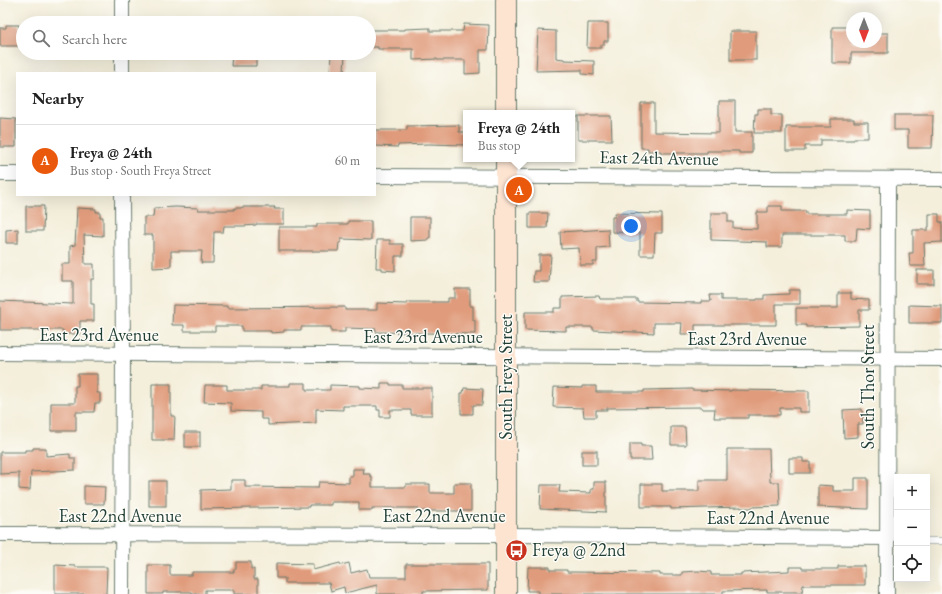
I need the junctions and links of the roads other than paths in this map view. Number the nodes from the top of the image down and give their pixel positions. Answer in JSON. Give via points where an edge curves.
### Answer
{"nodes":[{"id":1,"x":122,"y":0,"type":"edge"},
{"id":2,"x":506,"y":0,"type":"edge"},
{"id":3,"x":122,"y":16,"type":"edge"},
{"id":4,"x":122,"y":60,"type":"edge"},
{"id":5,"x":122,"y":72,"type":"edge"},
{"id":6,"x":506,"y":110,"type":"edge"},
{"id":7,"x":506,"y":167,"type":"edge"},
{"id":8,"x":0,"y":174,"type":"edge"},
{"id":9,"x":16,"y":174,"type":"edge"},
{"id":10,"x":376,"y":176,"type":"edge"},
{"id":11,"x":888,"y":179,"type":"junction"},
{"id":12,"x":942,"y":179,"type":"edge"},
{"id":13,"x":122,"y":196,"type":"edge"},
{"id":14,"x":0,"y":353,"type":"edge"},
{"id":15,"x":123,"y":354,"type":"junction"},
{"id":16,"x":506,"y":356,"type":"junction"},
{"id":17,"x":886,"y":359,"type":"junction"},
{"id":18,"x":942,"y":359,"type":"edge"},
{"id":19,"x":0,"y":534,"type":"edge"},
{"id":20,"x":122,"y":535,"type":"junction"},
{"id":21,"x":506,"y":535,"type":"junction"},
{"id":22,"x":891,"y":540,"type":"edge"},
{"id":23,"x":930,"y":541,"type":"edge"},
{"id":24,"x":942,"y":541,"type":"edge"},
{"id":25,"x":122,"y":594,"type":"edge"},
{"id":26,"x":506,"y":594,"type":"edge"},
{"id":27,"x":887,"y":594,"type":"edge"}],
"edges":[{"from":1,"to":3,"type":"street"},
{"from":2,"to":6,"type":"main road"},
{"from":4,"to":5,"type":"street"},
{"from":7,"to":10,"type":"street","name":"East 24th Avenue"},
{"from":7,"to":11,"type":"street","name":"East 24th Avenue"},
{"from":7,"to":16,"type":"main road","name":"South Freya Street"},
{"from":8,"to":9,"type":"street"},
{"from":11,"to":12,"type":"street","name":"East 24th Avenue"},
{"from":11,"to":17,"type":"street","name":"South Thor Street"},
{"from":13,"to":15,"type":"street"},
{"from":14,"to":15,"type":"street","name":"East 23rd Avenue"},
{"from":15,"to":16,"type":"street","name":"East 23rd Avenue"},
{"from":15,"to":20,"type":"street"},
{"from":16,"to":17,"type":"street","name":"East 23rd Avenue"},
{"from":16,"to":21,"type":"main road","name":"South Freya Street"},
{"from":17,"to":18,"type":"street","name":"East 23rd Avenue"},
{"from":17,"to":22,"type":"street","name":"South Thor Street"},
{"from":19,"to":20,"type":"street","name":"East 22nd Avenue"},
{"from":20,"to":21,"type":"street","name":"East 22nd Avenue"},
{"from":20,"to":25,"type":"street"},
{"from":21,"to":22,"type":"street","name":"East 22nd Avenue"},
{"from":21,"to":26,"type":"main road","name":"South Freya Street"},
{"from":22,"to":27,"type":"street","name":"South Thor Street"},
{"from":23,"to":24,"type":"lane"}]}
